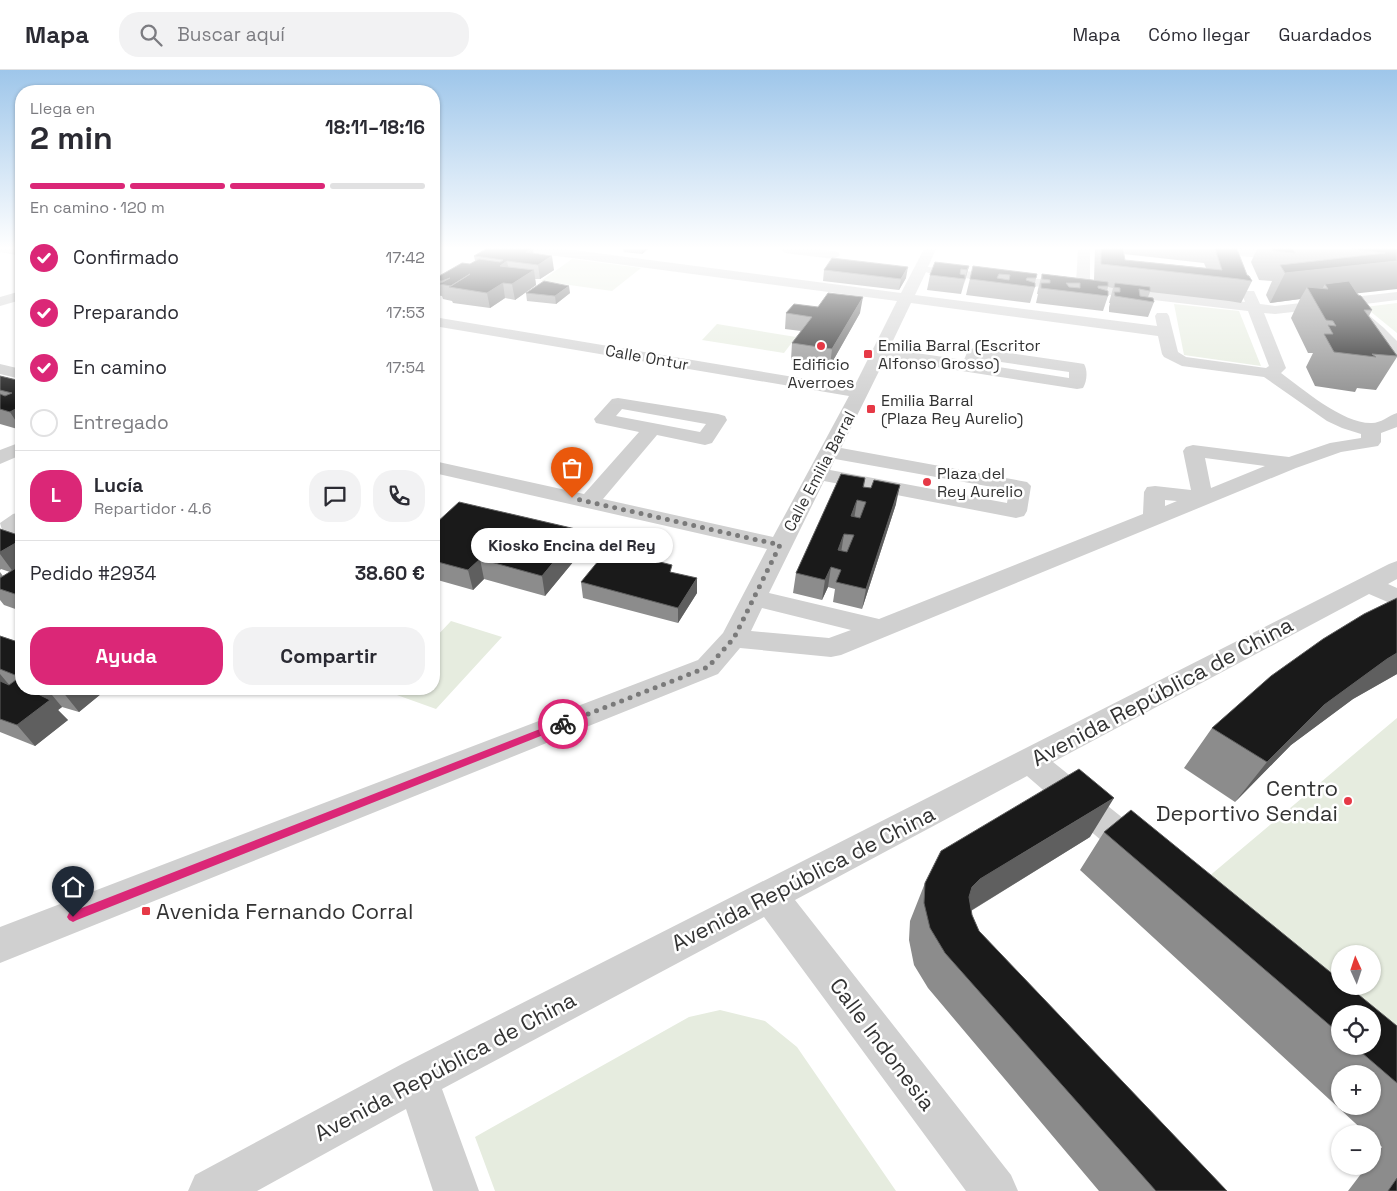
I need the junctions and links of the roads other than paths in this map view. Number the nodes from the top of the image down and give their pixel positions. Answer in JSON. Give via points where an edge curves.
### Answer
{"nodes":[{"id":1,"x":906,"y":301,"type":"edge"},
{"id":2,"x":943,"y":301,"type":"edge"},
{"id":3,"x":1159,"y":301,"type":"edge"},
{"id":4,"x":1201,"y":301,"type":"edge"},
{"id":5,"x":1252,"y":301,"type":"edge"},
{"id":6,"x":1350,"y":301,"type":"edge"},
{"id":7,"x":1344,"y":302,"type":"junction"},
{"id":8,"x":1255,"y":308,"type":"junction"},
{"id":9,"x":440,"y":322,"type":"edge"},
{"id":10,"x":1165,"y":329,"type":"junction"},
{"id":11,"x":1397,"y":351,"type":"edge"},
{"id":12,"x":880,"y":352,"type":"junction"},
{"id":13,"x":970,"y":366,"type":"junction"},
{"id":14,"x":0,"y":369,"type":"edge"},
{"id":15,"x":15,"y":373,"type":"edge"},
{"id":16,"x":1269,"y":373,"type":"junction"},
{"id":17,"x":860,"y":393,"type":"junction"},
{"id":18,"x":1397,"y":419,"type":"edge"},
{"id":19,"x":652,"y":429,"type":"junction"},
{"id":20,"x":1371,"y":430,"type":"junction"},
{"id":21,"x":0,"y":441,"type":"edge"},
{"id":22,"x":15,"y":445,"type":"edge"},
{"id":23,"x":15,"y":450,"type":"edge"},
{"id":24,"x":830,"y":452,"type":"junction"},
{"id":25,"x":0,"y":458,"type":"edge"},
{"id":26,"x":876,"y":460,"type":"junction"},
{"id":27,"x":1289,"y":464,"type":"junction"},
{"id":28,"x":440,"y":468,"type":"edge"},
{"id":29,"x":819,"y":474,"type":"junction"},
{"id":30,"x":866,"y":483,"type":"junction"},
{"id":31,"x":1203,"y":498,"type":"junction"},
{"id":32,"x":589,"y":502,"type":"junction"},
{"id":33,"x":780,"y":545,"type":"junction"},
{"id":34,"x":1397,"y":569,"type":"edge"},
{"id":35,"x":1369,"y":584,"type":"junction"},
{"id":36,"x":754,"y":598,"type":"junction"},
{"id":37,"x":1397,"y":598,"type":"edge"},
{"id":38,"x":881,"y":628,"type":"junction"},
{"id":39,"x":734,"y":638,"type":"junction"},
{"id":40,"x":1030,"y":760,"type":"junction"},
{"id":41,"x":1159,"y":869,"type":"edge"},
{"id":42,"x":770,"y":896,"type":"junction"},
{"id":43,"x":0,"y":946,"type":"edge"},
{"id":44,"x":417,"y":1079,"type":"junction"},
{"id":45,"x":212,"y":1191,"type":"edge"},
{"id":46,"x":456,"y":1191,"type":"edge"},
{"id":47,"x":996,"y":1191,"type":"edge"}],
"edges":[{"from":1,"to":12,"type":"street","name":"Calle Emilia Barral"},
{"from":2,"to":10,"type":"street"},
{"from":3,"to":10,"type":"street"},
{"from":4,"to":8,"type":"street"},
{"from":5,"to":8,"type":"street"},
{"from":6,"to":7,"type":"street"},
{"from":7,"to":8,"type":"street","via":[[1275,310]]},
{"from":7,"to":11,"type":"street"},
{"from":8,"to":16,"type":"street","via":[[1278,368]]},
{"from":9,"to":17,"type":"street","name":"Calle Ontur"},
{"from":10,"to":16,"type":"street","via":[[1170,354],[1182,361]]},
{"from":12,"to":13,"type":"street"},
{"from":12,"to":17,"type":"street","name":"Calle Emilia Barral"},
{"from":13,"to":13,"type":"street","via":[[970,368],[1077,384],[1078,368],[974,353]]},
{"from":14,"to":15,"type":"street"},
{"from":16,"to":20,"type":"street","via":[[1332,417],[1350,426]]},
{"from":17,"to":24,"type":"street","name":"Calle Emilia Barral"},
{"from":18,"to":20,"type":"street"},
{"from":19,"to":19,"type":"street","via":[[705,439],[718,420],[618,403],[604,419]]},
{"from":19,"to":32,"type":"street"},
{"from":20,"to":27,"type":"street","via":[[1371,442],[1337,447]]},
{"from":21,"to":22,"type":"street"},
{"from":23,"to":25,"type":"street"},
{"from":24,"to":26,"type":"street"},
{"from":24,"to":29,"type":"street","name":"Calle Emilia Barral"},
{"from":26,"to":30,"type":"street"},
{"from":26,"to":30,"type":"street","via":[[1020,486],[1016,511]]},
{"from":27,"to":31,"type":"street"},
{"from":27,"to":31,"type":"street","via":[[1194,451]]},
{"from":28,"to":32,"type":"street"},
{"from":29,"to":30,"type":"street"},
{"from":29,"to":33,"type":"street","name":"Calle Emilia Barral"},
{"from":31,"to":38,"type":"street","via":[[1078,548],[1048,543],[1045,562]]},
{"from":32,"to":33,"type":"street"},
{"from":33,"to":36,"type":"street","name":"Calle Emilia Barral"},
{"from":34,"to":35,"type":"street","name":"Avenida República de China"},
{"from":35,"to":37,"type":"street"},
{"from":35,"to":40,"type":"street","name":"Avenida República de China"},
{"from":36,"to":38,"type":"street"},
{"from":36,"to":39,"type":"street","name":"Calle Emilia Barral"},
{"from":38,"to":39,"type":"street","via":[[831,648]]},
{"from":39,"to":43,"type":"street","name":"Calle Emilia Barral","via":[[708,667]]},
{"from":40,"to":41,"type":"street"},
{"from":40,"to":42,"type":"street","name":"Avenida República de China"},
{"from":42,"to":44,"type":"street","name":"Avenida República de China"},
{"from":42,"to":47,"type":"street","name":"Calle Indonesia"},
{"from":44,"to":45,"type":"street","name":"Avenida República de China"},
{"from":44,"to":46,"type":"street"}]}
